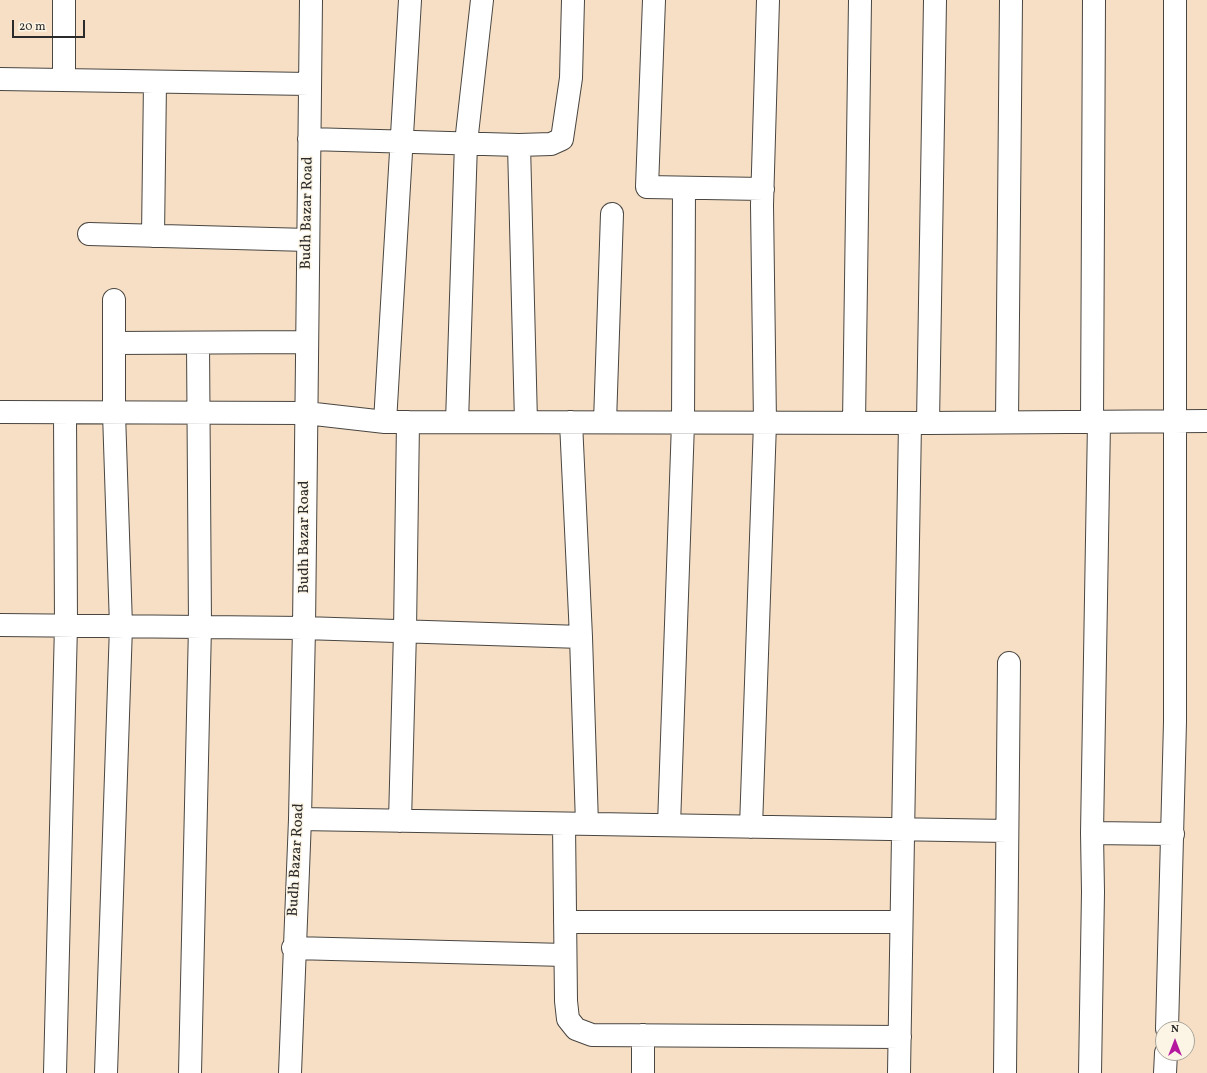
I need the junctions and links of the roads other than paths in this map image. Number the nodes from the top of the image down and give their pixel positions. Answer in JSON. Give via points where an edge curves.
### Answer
{"nodes":[{"id":1,"x":64,"y":0,"type":"edge"},
{"id":2,"x":311,"y":0,"type":"edge"},
{"id":3,"x":410,"y":0,"type":"edge"},
{"id":4,"x":482,"y":0,"type":"edge"},
{"id":5,"x":573,"y":0,"type":"edge"},
{"id":6,"x":654,"y":0,"type":"edge"},
{"id":7,"x":768,"y":0,"type":"edge"},
{"id":8,"x":860,"y":0,"type":"edge"},
{"id":9,"x":935,"y":0,"type":"edge"},
{"id":10,"x":1011,"y":0,"type":"edge"},
{"id":11,"x":1094,"y":0,"type":"edge"},
{"id":12,"x":1175,"y":0,"type":"edge"},
{"id":13,"x":0,"y":79,"type":"edge"},
{"id":14,"x":64,"y":80,"type":"junction"},
{"id":15,"x":155,"y":82,"type":"junction"},
{"id":16,"x":309,"y":84,"type":"junction"},
{"id":17,"x":308,"y":139,"type":"junction"},
{"id":18,"x":401,"y":142,"type":"junction"},
{"id":19,"x":466,"y":143,"type":"junction"},
{"id":20,"x":519,"y":145,"type":"junction"},
{"id":21,"x":684,"y":188,"type":"junction"},
{"id":22,"x":763,"y":189,"type":"junction"},
{"id":23,"x":612,"y":214,"type":"dead end"},
{"id":24,"x":89,"y":234,"type":"dead end"},
{"id":25,"x":153,"y":236,"type":"junction"},
{"id":26,"x":308,"y":240,"type":"junction"},
{"id":27,"x":114,"y":300,"type":"dead end"},
{"id":28,"x":306,"y":342,"type":"junction"},
{"id":29,"x":198,"y":343,"type":"junction"},
{"id":30,"x":114,"y":344,"type":"junction"},
{"id":31,"x":0,"y":412,"type":"edge"},
{"id":32,"x":65,"y":413,"type":"junction"},
{"id":33,"x":114,"y":413,"type":"junction"},
{"id":34,"x":198,"y":413,"type":"junction"},
{"id":35,"x":306,"y":413,"type":"junction"},
{"id":36,"x":1174,"y":421,"type":"junction"},
{"id":37,"x":1207,"y":421,"type":"edge"},
{"id":38,"x":385,"y":422,"type":"junction"},
{"id":39,"x":408,"y":422,"type":"junction"},
{"id":40,"x":457,"y":422,"type":"junction"},
{"id":41,"x":526,"y":422,"type":"junction"},
{"id":42,"x":571,"y":422,"type":"junction"},
{"id":43,"x":605,"y":422,"type":"junction"},
{"id":44,"x":1007,"y":422,"type":"junction"},
{"id":45,"x":1096,"y":422,"type":"junction"},
{"id":46,"x":683,"y":423,"type":"junction"},
{"id":47,"x":765,"y":423,"type":"junction"},
{"id":48,"x":854,"y":423,"type":"junction"},
{"id":49,"x":919,"y":423,"type":"junction"},
{"id":50,"x":0,"y":625,"type":"edge"},
{"id":51,"x":66,"y":625,"type":"junction"},
{"id":52,"x":120,"y":626,"type":"junction"},
{"id":53,"x":200,"y":626,"type":"junction"},
{"id":54,"x":304,"y":628,"type":"junction"},
{"id":55,"x":405,"y":631,"type":"junction"},
{"id":56,"x":582,"y":637,"type":"junction"},
{"id":57,"x":1009,"y":663,"type":"dead end"},
{"id":58,"x":300,"y":819,"type":"junction"},
{"id":59,"x":400,"y":821,"type":"junction"},
{"id":60,"x":564,"y":824,"type":"junction"},
{"id":61,"x":587,"y":824,"type":"junction"},
{"id":62,"x":669,"y":825,"type":"junction"},
{"id":63,"x":751,"y":826,"type":"junction"},
{"id":64,"x":903,"y":828,"type":"junction"},
{"id":65,"x":1007,"y":831,"type":"junction"},
{"id":66,"x":1092,"y":833,"type":"junction"},
{"id":67,"x":1173,"y":834,"type":"junction"},
{"id":68,"x":565,"y":922,"type":"junction"},
{"id":69,"x":901,"y":922,"type":"junction"},
{"id":70,"x":293,"y":948,"type":"junction"},
{"id":71,"x":565,"y":955,"type":"junction"},
{"id":72,"x":1167,"y":1021,"type":"edge"},
{"id":73,"x":643,"y":1035,"type":"junction"},
{"id":74,"x":900,"y":1037,"type":"junction"},
{"id":75,"x":1166,"y":1061,"type":"edge"},
{"id":76,"x":55,"y":1073,"type":"edge"},
{"id":77,"x":106,"y":1073,"type":"edge"},
{"id":78,"x":190,"y":1073,"type":"edge"},
{"id":79,"x":290,"y":1073,"type":"edge"},
{"id":80,"x":643,"y":1073,"type":"edge"},
{"id":81,"x":899,"y":1073,"type":"edge"},
{"id":82,"x":1005,"y":1073,"type":"edge"},
{"id":83,"x":1090,"y":1073,"type":"edge"},
{"id":84,"x":1165,"y":1073,"type":"edge"}],
"edges":[{"from":1,"to":14,"type":"street"},
{"from":2,"to":16,"type":"street","name":"Budh Bazar Road"},
{"from":3,"to":18,"type":"street"},
{"from":4,"to":19,"type":"street"},
{"from":5,"to":20,"type":"street","via":[[571,78],[562,139],[551,144]]},
{"from":6,"to":21,"type":"street","via":[[648,187]]},
{"from":7,"to":22,"type":"street"},
{"from":8,"to":48,"type":"street"},
{"from":9,"to":49,"type":"street"},
{"from":10,"to":44,"type":"street"},
{"from":11,"to":45,"type":"street"},
{"from":12,"to":36,"type":"street"},
{"from":13,"to":14,"type":"street"},
{"from":14,"to":15,"type":"street"},
{"from":15,"to":16,"type":"street"},
{"from":15,"to":25,"type":"street"},
{"from":16,"to":17,"type":"street","name":"Budh Bazar Road"},
{"from":17,"to":18,"type":"street"},
{"from":17,"to":26,"type":"street","name":"Budh Bazar Road"},
{"from":18,"to":19,"type":"street"},
{"from":18,"to":38,"type":"street"},
{"from":19,"to":20,"type":"street"},
{"from":19,"to":40,"type":"street"},
{"from":20,"to":41,"type":"street"},
{"from":21,"to":22,"type":"street"},
{"from":21,"to":46,"type":"street"},
{"from":22,"to":47,"type":"street"},
{"from":23,"to":43,"type":"street"},
{"from":24,"to":25,"type":"street"},
{"from":25,"to":26,"type":"street"},
{"from":26,"to":28,"type":"street","name":"Budh Bazar Road"},
{"from":27,"to":30,"type":"street"},
{"from":28,"to":29,"type":"street"},
{"from":28,"to":35,"type":"street","name":"Budh Bazar Road"},
{"from":29,"to":30,"type":"street"},
{"from":29,"to":34,"type":"street"},
{"from":30,"to":33,"type":"street"},
{"from":31,"to":32,"type":"street"},
{"from":32,"to":33,"type":"street"},
{"from":32,"to":51,"type":"street"},
{"from":33,"to":34,"type":"street"},
{"from":33,"to":52,"type":"street"},
{"from":34,"to":35,"type":"street"},
{"from":34,"to":53,"type":"street"},
{"from":35,"to":38,"type":"street"},
{"from":35,"to":54,"type":"street","name":"Budh Bazar Road"},
{"from":36,"to":37,"type":"street"},
{"from":36,"to":45,"type":"street"},
{"from":36,"to":67,"type":"street"},
{"from":38,"to":39,"type":"street"},
{"from":39,"to":40,"type":"street"},
{"from":39,"to":55,"type":"street"},
{"from":40,"to":41,"type":"street"},
{"from":41,"to":42,"type":"street"},
{"from":42,"to":43,"type":"street"},
{"from":42,"to":56,"type":"street"},
{"from":43,"to":46,"type":"street"},
{"from":44,"to":45,"type":"street"},
{"from":44,"to":49,"type":"street"},
{"from":45,"to":66,"type":"street"},
{"from":46,"to":47,"type":"street"},
{"from":46,"to":62,"type":"street"},
{"from":47,"to":48,"type":"street"},
{"from":47,"to":63,"type":"street"},
{"from":48,"to":49,"type":"street"},
{"from":49,"to":64,"type":"street"},
{"from":50,"to":51,"type":"street"},
{"from":51,"to":52,"type":"street"},
{"from":51,"to":76,"type":"street"},
{"from":52,"to":53,"type":"street"},
{"from":52,"to":77,"type":"street"},
{"from":53,"to":54,"type":"street"},
{"from":53,"to":78,"type":"street"},
{"from":54,"to":55,"type":"street"},
{"from":54,"to":58,"type":"street","name":"Budh Bazar Road"},
{"from":55,"to":56,"type":"street"},
{"from":55,"to":59,"type":"street"},
{"from":56,"to":61,"type":"street"},
{"from":57,"to":65,"type":"street"},
{"from":58,"to":59,"type":"street"},
{"from":58,"to":70,"type":"street","name":"Budh Bazar Road"},
{"from":59,"to":60,"type":"street"},
{"from":60,"to":61,"type":"street"},
{"from":60,"to":68,"type":"street"},
{"from":61,"to":62,"type":"street"},
{"from":62,"to":63,"type":"street"},
{"from":63,"to":64,"type":"street"},
{"from":64,"to":65,"type":"street"},
{"from":64,"to":69,"type":"street"},
{"from":65,"to":82,"type":"street"},
{"from":66,"to":67,"type":"street"},
{"from":66,"to":83,"type":"street"},
{"from":67,"to":72,"type":"street"},
{"from":68,"to":69,"type":"street"},
{"from":68,"to":71,"type":"street"},
{"from":69,"to":74,"type":"street"},
{"from":70,"to":71,"type":"street"},
{"from":70,"to":79,"type":"street","name":"Budh Bazar Road"},
{"from":71,"to":73,"type":"street","via":[[568,1019],[576,1029],[592,1035]]},
{"from":73,"to":74,"type":"street"},
{"from":73,"to":80,"type":"street"},
{"from":74,"to":81,"type":"street"},
{"from":75,"to":84,"type":"street"}]}
